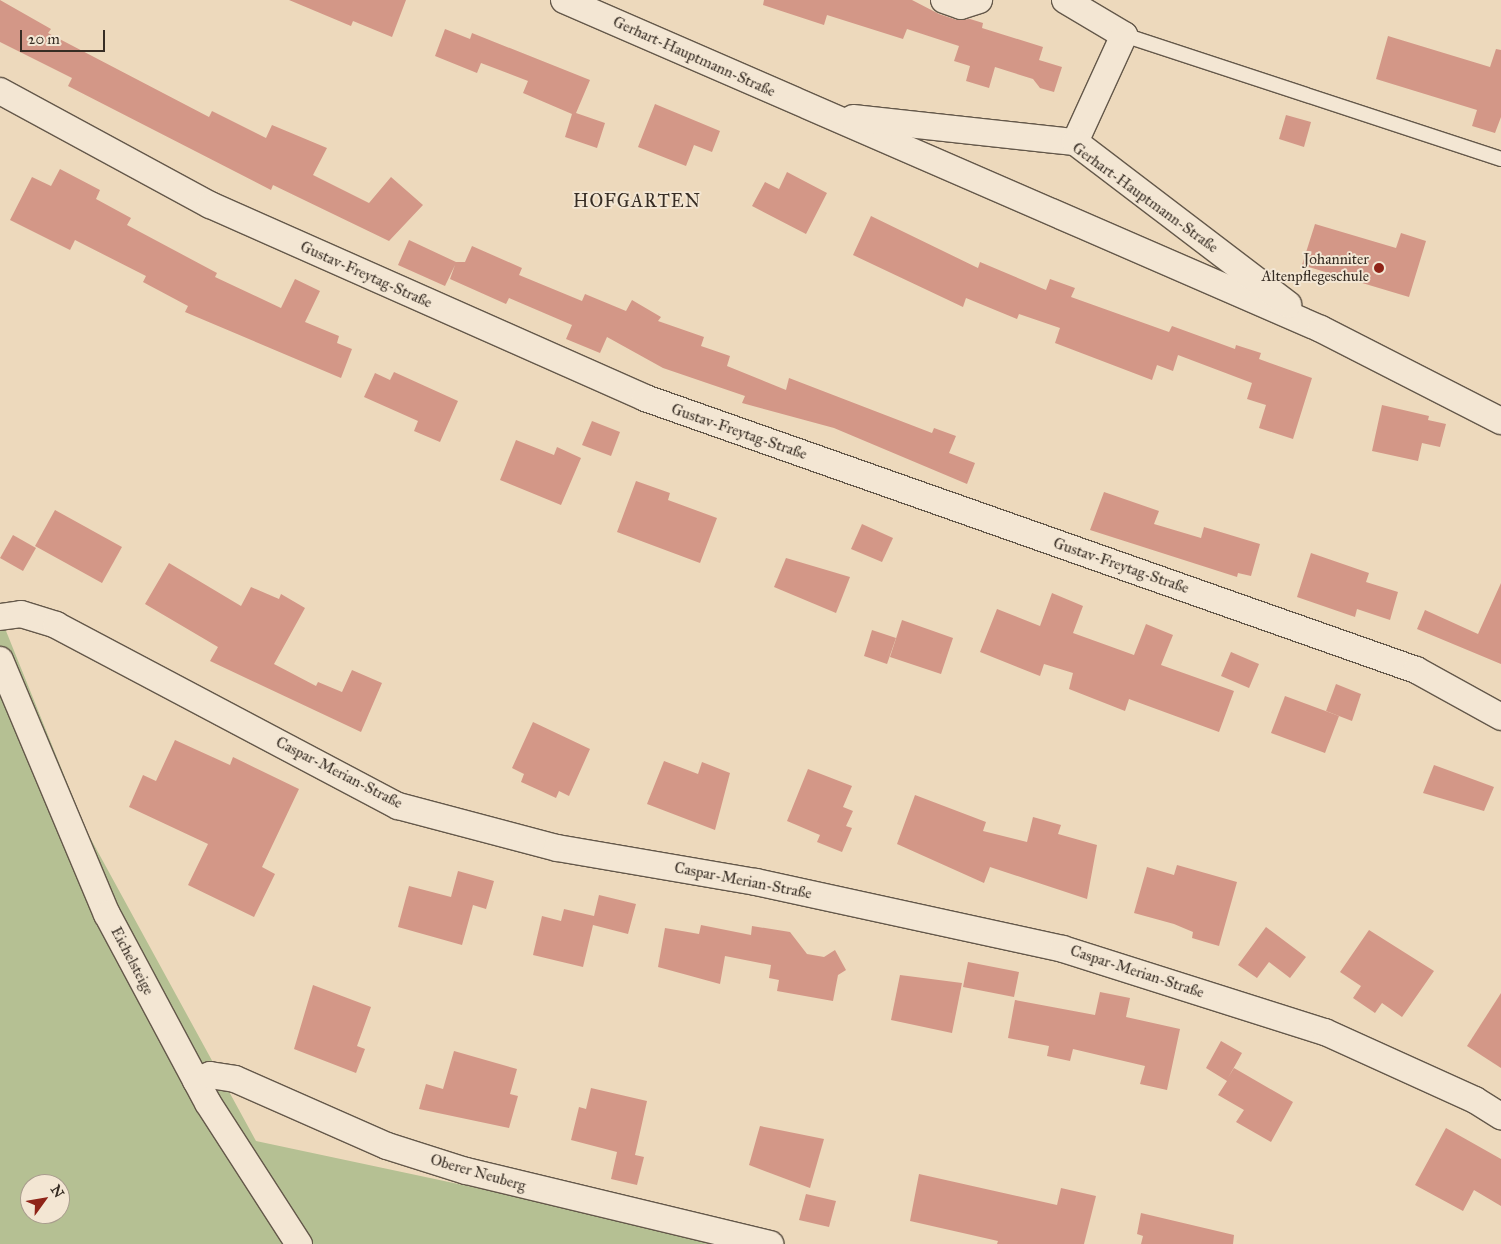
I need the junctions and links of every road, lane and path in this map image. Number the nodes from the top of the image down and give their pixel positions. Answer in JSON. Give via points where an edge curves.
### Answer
{"nodes":[{"id":1,"x":564,"y":0,"type":"edge"},
{"id":2,"x":944,"y":0,"type":"edge"},
{"id":3,"x":980,"y":0,"type":"edge"},
{"id":4,"x":1065,"y":0,"type":"edge"},
{"id":5,"x":1124,"y":35,"type":"junction"},
{"id":6,"x":0,"y":91,"type":"edge"},
{"id":7,"x":825,"y":114,"type":"junction"},
{"id":8,"x":1075,"y":142,"type":"junction"},
{"id":9,"x":1501,"y":159,"type":"edge"},
{"id":10,"x":1321,"y":329,"type":"junction"},
{"id":11,"x":1501,"y":421,"type":"edge"},
{"id":12,"x":0,"y":617,"type":"edge"},
{"id":13,"x":0,"y":660,"type":"edge"},
{"id":14,"x":1501,"y":717,"type":"edge"},
{"id":15,"x":196,"y":1081,"type":"junction"},
{"id":16,"x":1501,"y":1116,"type":"edge"},
{"id":17,"x":299,"y":1244,"type":"edge"},
{"id":18,"x":770,"y":1244,"type":"edge"}],
"edges":[{"from":1,"to":7,"type":"street","name":"Gerhart-Hauptmann-Straße"},
{"from":2,"to":3,"type":"street","via":[[961,6]]},
{"from":4,"to":5,"type":"street"},
{"from":5,"to":8,"type":"street"},
{"from":5,"to":9,"type":"lane"},
{"from":6,"to":14,"type":"street","name":"Gustav-Freytag-Straße","via":[[210,205],[644,398],[1416,670]]},
{"from":7,"to":8,"type":"street","name":"Gerhart-Hauptmann-Straße"},
{"from":7,"to":10,"type":"street","name":"Gerhart-Hauptmann-Straße"},
{"from":8,"to":10,"type":"street","name":"Gerhart-Hauptmann-Straße"},
{"from":10,"to":11,"type":"street","name":"Gerhart-Hauptmann-Straße"},
{"from":12,"to":16,"type":"street","name":"Caspar-Merian-Straße","via":[[20,614],[56,625],[398,806],[557,848],[756,882],[1064,949],[1325,1032],[1475,1100]]},
{"from":13,"to":15,"type":"street","name":"Eichelsteige","via":[[107,914]]},
{"from":15,"to":17,"type":"street","name":"Eichelsteige"},
{"from":15,"to":18,"type":"street","name":"Oberer Neuberg","via":[[210,1075],[235,1079],[387,1146],[466,1171]]}]}
